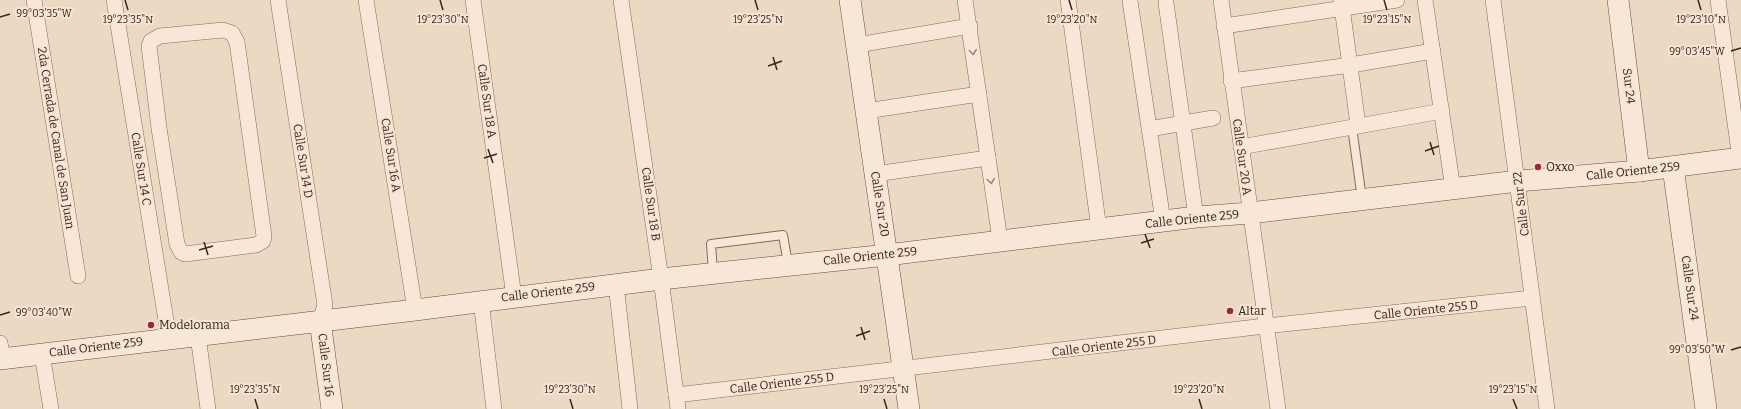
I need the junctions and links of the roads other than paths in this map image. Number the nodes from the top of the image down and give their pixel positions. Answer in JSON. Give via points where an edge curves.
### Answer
{"nodes":[{"id":1,"x":34,"y":0,"type":"edge"},
{"id":2,"x":114,"y":0,"type":"edge"},
{"id":3,"x":278,"y":0,"type":"edge"},
{"id":4,"x":366,"y":0,"type":"edge"},
{"id":5,"x":473,"y":0,"type":"edge"},
{"id":6,"x":621,"y":0,"type":"edge"},
{"id":7,"x":850,"y":0,"type":"edge"},
{"id":8,"x":965,"y":0,"type":"edge"},
{"id":9,"x":1068,"y":0,"type":"edge"},
{"id":10,"x":1221,"y":0,"type":"edge"},
{"id":11,"x":1397,"y":0,"type":"edge"},
{"id":12,"x":1425,"y":0,"type":"edge"},
{"id":13,"x":1494,"y":0,"type":"edge"},
{"id":14,"x":1618,"y":0,"type":"edge"},
{"id":15,"x":1718,"y":0,"type":"edge"},
{"id":16,"x":1130,"y":1,"type":"dead end"},
{"id":17,"x":1166,"y":2,"type":"dead end"},
{"id":18,"x":1342,"y":4,"type":"edge"},
{"id":19,"x":970,"y":26,"type":"junction"},
{"id":20,"x":1224,"y":26,"type":"junction"},
{"id":21,"x":857,"y":45,"type":"junction"},
{"id":22,"x":1433,"y":51,"type":"junction"},
{"id":23,"x":1351,"y":65,"type":"junction"},
{"id":24,"x":1231,"y":81,"type":"junction"},
{"id":25,"x":979,"y":94,"type":"junction"},
{"id":26,"x":866,"y":110,"type":"junction"},
{"id":27,"x":1442,"y":110,"type":"junction"},
{"id":28,"x":1213,"y":118,"type":"dead end"},
{"id":29,"x":1182,"y":124,"type":"junction"},
{"id":30,"x":1355,"y":126,"type":"junction"},
{"id":31,"x":159,"y":128,"type":"junction"},
{"id":32,"x":1149,"y":129,"type":"junction"},
{"id":33,"x":135,"y":130,"type":"junction"},
{"id":34,"x":1241,"y":147,"type":"junction"},
{"id":35,"x":988,"y":158,"type":"junction"},
{"id":36,"x":1740,"y":158,"type":"edge"},
{"id":37,"x":1673,"y":167,"type":"junction"},
{"id":38,"x":1639,"y":171,"type":"junction"},
{"id":39,"x":875,"y":174,"type":"junction"},
{"id":40,"x":1518,"y":181,"type":"junction"},
{"id":41,"x":1453,"y":189,"type":"junction"},
{"id":42,"x":1362,"y":200,"type":"junction"},
{"id":43,"x":1250,"y":213,"type":"junction"},
{"id":44,"x":1196,"y":217,"type":"junction"},
{"id":45,"x":1163,"y":221,"type":"junction"},
{"id":46,"x":1099,"y":229,"type":"junction"},
{"id":47,"x":1000,"y":240,"type":"junction"},
{"id":48,"x":887,"y":255,"type":"junction"},
{"id":49,"x":788,"y":264,"type":"junction"},
{"id":50,"x":714,"y":273,"type":"junction"},
{"id":51,"x":78,"y":276,"type":"dead end"},
{"id":52,"x":661,"y":278,"type":"junction"},
{"id":53,"x":616,"y":284,"type":"junction"},
{"id":54,"x":514,"y":297,"type":"junction"},
{"id":55,"x":1532,"y":298,"type":"junction"},
{"id":56,"x":481,"y":301,"type":"junction"},
{"id":57,"x":415,"y":310,"type":"junction"},
{"id":58,"x":320,"y":321,"type":"junction"},
{"id":59,"x":1266,"y":326,"type":"junction"},
{"id":60,"x":198,"y":336,"type":"junction"},
{"id":61,"x":169,"y":339,"type":"junction"},
{"id":62,"x":1,"y":354,"type":"edge"},
{"id":63,"x":42,"y":354,"type":"junction"},
{"id":64,"x":903,"y":368,"type":"junction"},
{"id":65,"x":677,"y":402,"type":"edge"},
{"id":66,"x":52,"y":409,"type":"edge"},
{"id":67,"x":208,"y":409,"type":"edge"},
{"id":68,"x":332,"y":409,"type":"edge"},
{"id":69,"x":494,"y":409,"type":"edge"},
{"id":70,"x":630,"y":409,"type":"edge"},
{"id":71,"x":909,"y":409,"type":"edge"},
{"id":72,"x":1278,"y":409,"type":"edge"},
{"id":73,"x":1547,"y":409,"type":"edge"},
{"id":74,"x":1706,"y":409,"type":"edge"}],
"edges":[{"from":1,"to":51,"type":"street","name":"2da Cerrada de Canal de San Juan"},
{"from":2,"to":33,"type":"street","name":"Calle Sur 14 C"},
{"from":3,"to":58,"type":"street","name":"Calle Sur 14 D","via":[[325,305]]},
{"from":4,"to":57,"type":"street","name":"Calle Sur 16 A"},
{"from":5,"to":54,"type":"street","name":"Calle Sur 18 A"},
{"from":6,"to":52,"type":"street","name":"Calle Sur 18 B"},
{"from":7,"to":21,"type":"street","name":"Calle Sur 20"},
{"from":8,"to":19,"type":"street"},
{"from":9,"to":46,"type":"street"},
{"from":10,"to":20,"type":"street","name":"Calle Sur 20 A"},
{"from":11,"to":18,"type":"street"},
{"from":12,"to":22,"type":"street"},
{"from":13,"to":40,"type":"street","name":"Calle Sur 22"},
{"from":14,"to":38,"type":"street","name":"Sur 24"},
{"from":15,"to":36,"type":"street"},
{"from":16,"to":32,"type":"street"},
{"from":17,"to":29,"type":"street"},
{"from":18,"to":20,"type":"street"},
{"from":18,"to":23,"type":"street"},
{"from":19,"to":21,"type":"street"},
{"from":19,"to":25,"type":"street","one_way":true},
{"from":20,"to":24,"type":"street","name":"Calle Sur 20 A"},
{"from":21,"to":26,"type":"street","name":"Calle Sur 20"},
{"from":22,"to":23,"type":"street"},
{"from":22,"to":27,"type":"street"},
{"from":23,"to":24,"type":"street"},
{"from":23,"to":30,"type":"street"},
{"from":24,"to":34,"type":"street","name":"Calle Sur 20 A"},
{"from":25,"to":26,"type":"street"},
{"from":25,"to":35,"type":"street"},
{"from":26,"to":39,"type":"street","name":"Calle Sur 20"},
{"from":27,"to":30,"type":"street"},
{"from":27,"to":41,"type":"street"},
{"from":28,"to":29,"type":"street"},
{"from":29,"to":32,"type":"street"},
{"from":29,"to":44,"type":"street"},
{"from":30,"to":34,"type":"street"},
{"from":30,"to":42,"type":"lane"},
{"from":31,"to":31,"type":"street","via":[[149,51],[151,41],[160,36],[223,30],[232,34],[239,50],[264,232],[263,241],[256,245],[190,255],[181,252],[177,244]]},
{"from":31,"to":33,"type":"street"},
{"from":32,"to":45,"type":"street"},
{"from":33,"to":61,"type":"street","name":"Calle Sur 14 C"},
{"from":34,"to":43,"type":"street","name":"Calle Sur 20 A"},
{"from":35,"to":39,"type":"street"},
{"from":35,"to":47,"type":"street","one_way":true},
{"from":36,"to":37,"type":"street","name":"Calle Oriente 259"},
{"from":37,"to":38,"type":"street","name":"Calle Oriente 259"},
{"from":37,"to":74,"type":"street","name":"Calle Sur 24"},
{"from":38,"to":40,"type":"street","name":"Calle Oriente 259"},
{"from":39,"to":48,"type":"street","name":"Calle Sur 20"},
{"from":40,"to":41,"type":"street","name":"Calle Oriente 259"},
{"from":40,"to":55,"type":"street","name":"Calle Sur 22"},
{"from":41,"to":42,"type":"street","name":"Calle Oriente 259"},
{"from":42,"to":43,"type":"street","name":"Calle Oriente 259"},
{"from":43,"to":44,"type":"street","name":"Calle Oriente 259"},
{"from":43,"to":59,"type":"street","name":"Calle Sur 20 A"},
{"from":44,"to":45,"type":"street","name":"Calle Oriente 259"},
{"from":45,"to":46,"type":"street","name":"Calle Oriente 259"},
{"from":46,"to":47,"type":"street","name":"Calle Oriente 259"},
{"from":47,"to":48,"type":"street","name":"Calle Oriente 259"},
{"from":48,"to":49,"type":"street","name":"Calle Oriente 259"},
{"from":48,"to":64,"type":"street","name":"Calle Sur 20"},
{"from":49,"to":50,"type":"street","name":"Calle Oriente 259"},
{"from":49,"to":50,"type":"lane","via":[[784,235],[711,244]]},
{"from":50,"to":52,"type":"street","name":"Calle Oriente 259"},
{"from":52,"to":53,"type":"street","name":"Calle Oriente 259"},
{"from":52,"to":65,"type":"street","name":"Calle Sur 18 B"},
{"from":53,"to":54,"type":"street","name":"Calle Oriente 259"},
{"from":53,"to":70,"type":"street"},
{"from":54,"to":56,"type":"street","name":"Calle Oriente 259"},
{"from":55,"to":59,"type":"street","name":"Calle Oriente 255 D"},
{"from":55,"to":73,"type":"street","name":"Calle Sur 22"},
{"from":56,"to":57,"type":"street","name":"Calle Oriente 259"},
{"from":56,"to":69,"type":"street"},
{"from":57,"to":58,"type":"street","name":"Calle Oriente 259"},
{"from":58,"to":60,"type":"street","name":"Calle Oriente 259"},
{"from":58,"to":68,"type":"street","name":"Calle Sur 16"},
{"from":59,"to":64,"type":"street","name":"Calle Oriente 255 D"},
{"from":59,"to":72,"type":"street","name":"Calle Sur 20 A"},
{"from":60,"to":61,"type":"street","name":"Calle Oriente 259"},
{"from":60,"to":67,"type":"street"},
{"from":61,"to":63,"type":"street","name":"Calle Oriente 259"},
{"from":62,"to":63,"type":"street","name":"Calle Oriente 259"},
{"from":63,"to":66,"type":"street"},
{"from":64,"to":65,"type":"street","name":"Calle Oriente 255 D"},
{"from":64,"to":71,"type":"street","name":"Calle Sur 20"}]}
